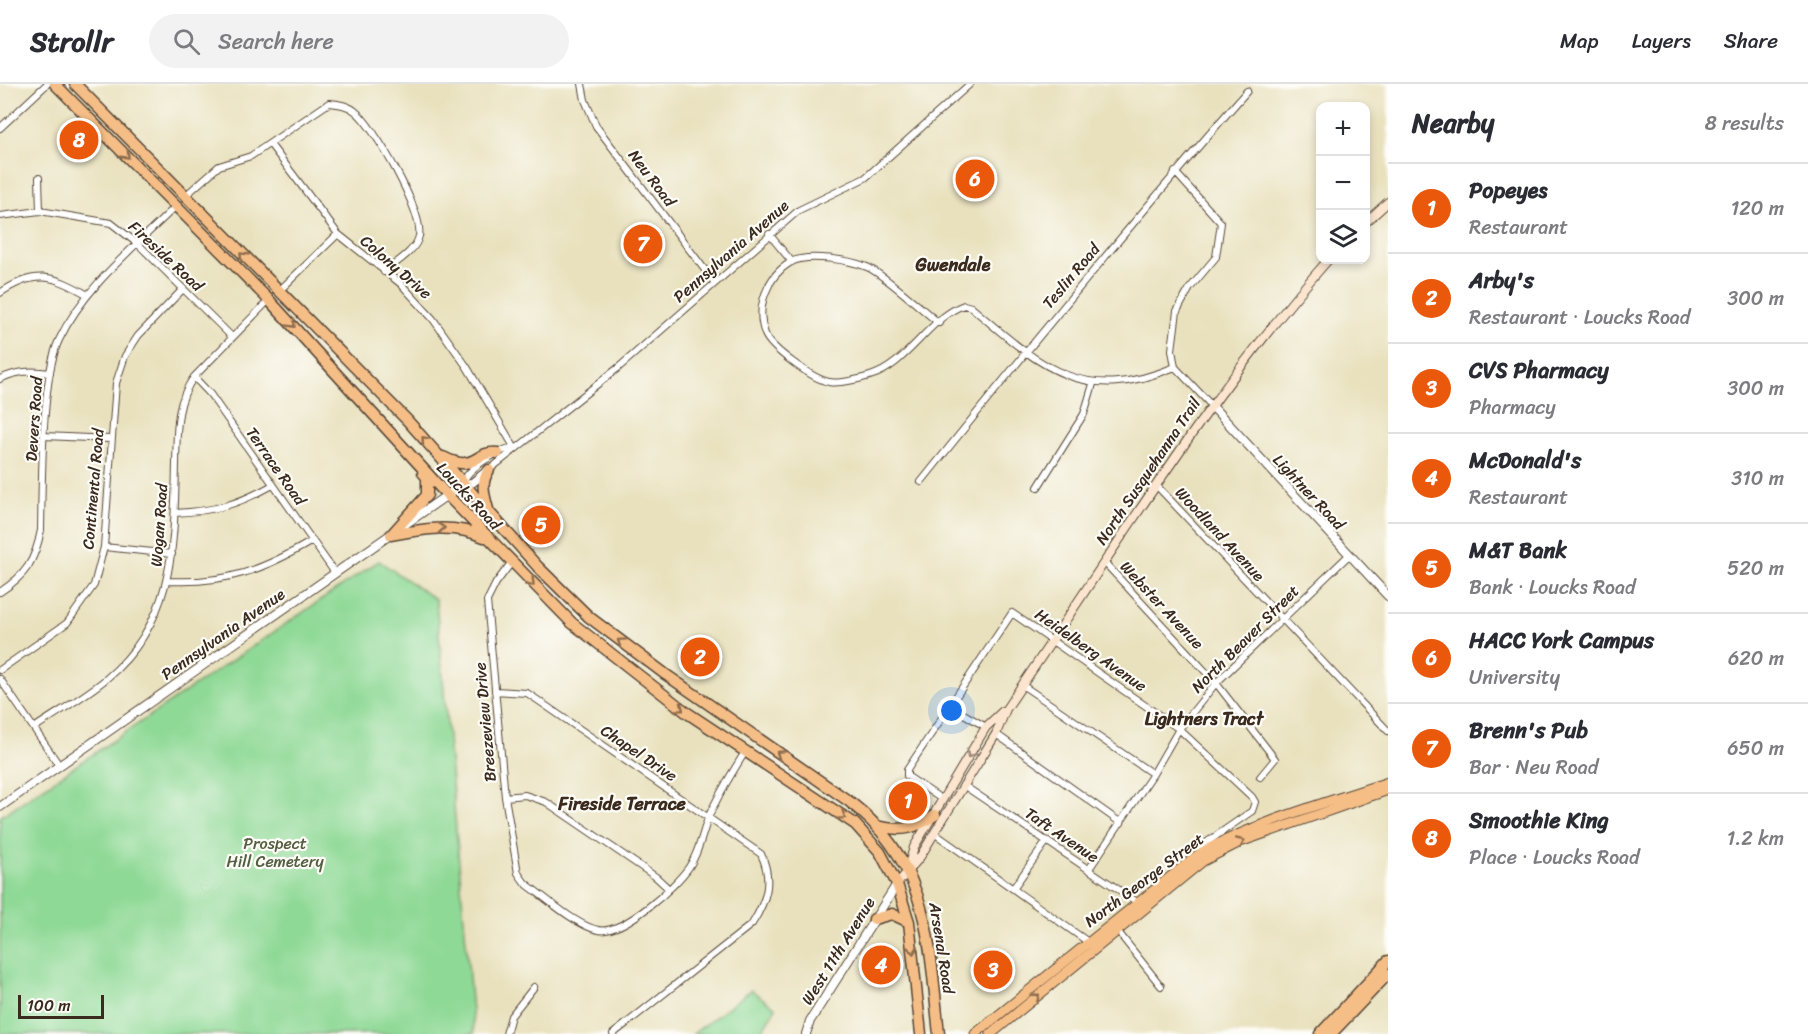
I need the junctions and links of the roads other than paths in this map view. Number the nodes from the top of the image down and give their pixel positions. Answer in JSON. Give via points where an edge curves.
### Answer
{"nodes":[{"id":1,"x":46,"y":84,"type":"edge"},
{"id":2,"x":55,"y":84,"type":"edge"},
{"id":3,"x":75,"y":84,"type":"edge"},
{"id":4,"x":582,"y":84,"type":"edge"},
{"id":5,"x":970,"y":84,"type":"edge"},
{"id":6,"x":1247,"y":91,"type":"dead end"},
{"id":7,"x":0,"y":128,"type":"edge"},
{"id":8,"x":270,"y":144,"type":"junction"},
{"id":9,"x":1175,"y":172,"type":"junction"},
{"id":10,"x":39,"y":178,"type":"dead end"},
{"id":11,"x":184,"y":197,"type":"junction"},
{"id":12,"x":1388,"y":202,"type":"edge"},
{"id":13,"x":176,"y":206,"type":"junction"},
{"id":14,"x":39,"y":211,"type":"junction"},
{"id":15,"x":0,"y":216,"type":"edge"},
{"id":16,"x":1370,"y":218,"type":"edge"},
{"id":17,"x":338,"y":234,"type":"junction"},
{"id":18,"x":769,"y":234,"type":"junction"},
{"id":19,"x":138,"y":244,"type":"junction"},
{"id":20,"x":792,"y":261,"type":"junction"},
{"id":21,"x":1325,"y":264,"type":"edge"},
{"id":22,"x":384,"y":272,"type":"junction"},
{"id":23,"x":714,"y":282,"type":"junction"},
{"id":24,"x":183,"y":289,"type":"junction"},
{"id":25,"x":278,"y":292,"type":"junction"},
{"id":26,"x":0,"y":293,"type":"edge"},
{"id":27,"x":88,"y":295,"type":"junction"},
{"id":28,"x":269,"y":300,"type":"junction"},
{"id":29,"x":939,"y":323,"type":"junction"},
{"id":30,"x":232,"y":337,"type":"junction"},
{"id":31,"x":1024,"y":353,"type":"junction"},
{"id":32,"x":1175,"y":367,"type":"junction"},
{"id":33,"x":50,"y":373,"type":"junction"},
{"id":34,"x":194,"y":376,"type":"junction"},
{"id":35,"x":0,"y":379,"type":"edge"},
{"id":36,"x":1093,"y":384,"type":"junction"},
{"id":37,"x":1211,"y":405,"type":"junction"},
{"id":38,"x":45,"y":436,"type":"junction"},
{"id":39,"x":110,"y":439,"type":"junction"},
{"id":40,"x":514,"y":447,"type":"junction"},
{"id":41,"x":407,"y":449,"type":"junction"},
{"id":42,"x":498,"y":453,"type":"junction"},
{"id":43,"x":438,"y":455,"type":"junction"},
{"id":44,"x":489,"y":470,"type":"junction"},
{"id":45,"x":921,"y":482,"type":"dead end"},
{"id":46,"x":463,"y":484,"type":"junction"},
{"id":47,"x":273,"y":485,"type":"junction"},
{"id":48,"x":1156,"y":485,"type":"junction"},
{"id":49,"x":1038,"y":487,"type":"dead end"},
{"id":50,"x":447,"y":495,"type":"junction"},
{"id":51,"x":489,"y":512,"type":"junction"},
{"id":52,"x":175,"y":513,"type":"junction"},
{"id":53,"x":391,"y":535,"type":"junction"},
{"id":54,"x":489,"y":540,"type":"junction"},
{"id":55,"x":312,"y":542,"type":"junction"},
{"id":56,"x":104,"y":547,"type":"junction"},
{"id":57,"x":172,"y":554,"type":"junction"},
{"id":58,"x":1349,"y":555,"type":"junction"},
{"id":59,"x":511,"y":563,"type":"junction"},
{"id":60,"x":1105,"y":563,"type":"junction"},
{"id":61,"x":335,"y":573,"type":"junction"},
{"id":62,"x":168,"y":581,"type":"junction"},
{"id":63,"x":0,"y":592,"type":"edge"},
{"id":64,"x":1388,"y":596,"type":"edge"},
{"id":65,"x":1282,"y":619,"type":"junction"},
{"id":66,"x":1052,"y":640,"type":"junction"},
{"id":67,"x":0,"y":670,"type":"edge"},
{"id":68,"x":0,"y":679,"type":"edge"},
{"id":69,"x":1216,"y":683,"type":"junction"},
{"id":70,"x":1022,"y":685,"type":"junction"},
{"id":71,"x":495,"y":691,"type":"junction"},
{"id":72,"x":950,"y":706,"type":"junction"},
{"id":73,"x":1006,"y":709,"type":"junction"},
{"id":74,"x":986,"y":727,"type":"junction"},
{"id":75,"x":34,"y":729,"type":"junction"},
{"id":76,"x":1179,"y":729,"type":"junction"},
{"id":77,"x":1388,"y":731,"type":"edge"},
{"id":78,"x":996,"y":734,"type":"junction"},
{"id":79,"x":745,"y":752,"type":"junction"},
{"id":80,"x":58,"y":765,"type":"junction"},
{"id":81,"x":1153,"y":774,"type":"junction"},
{"id":82,"x":1260,"y":777,"type":"dead end"},
{"id":83,"x":1388,"y":782,"type":"edge"},
{"id":84,"x":963,"y":785,"type":"junction"},
{"id":85,"x":1388,"y":790,"type":"edge"},
{"id":86,"x":505,"y":797,"type":"junction"},
{"id":87,"x":943,"y":800,"type":"junction"},
{"id":88,"x":0,"y":807,"type":"edge"},
{"id":89,"x":935,"y":815,"type":"junction"},
{"id":90,"x":709,"y":817,"type":"junction"},
{"id":91,"x":1121,"y":823,"type":"junction"},
{"id":92,"x":877,"y":826,"type":"junction"},
{"id":93,"x":934,"y":833,"type":"junction"},
{"id":94,"x":1047,"y":841,"type":"junction"},
{"id":95,"x":1200,"y":853,"type":"junction"},
{"id":96,"x":908,"y":869,"type":"junction"},
{"id":97,"x":1089,"y":869,"type":"junction"},
{"id":98,"x":897,"y":884,"type":"junction"},
{"id":99,"x":1014,"y":887,"type":"junction"},
{"id":100,"x":669,"y":889,"type":"junction"},
{"id":101,"x":1137,"y":901,"type":"junction"},
{"id":102,"x":1145,"y":908,"type":"junction"},
{"id":103,"x":874,"y":919,"type":"junction"},
{"id":104,"x":909,"y":922,"type":"junction"},
{"id":105,"x":1114,"y":927,"type":"junction"},
{"id":106,"x":1088,"y":941,"type":"junction"},
{"id":107,"x":1095,"y":949,"type":"junction"},
{"id":108,"x":1388,"y":961,"type":"edge"},
{"id":109,"x":1388,"y":974,"type":"edge"},
{"id":110,"x":1161,"y":986,"type":"dead end"},
{"id":111,"x":534,"y":987,"type":"dead end"},
{"id":112,"x":937,"y":1022,"type":"junction"},
{"id":113,"x":506,"y":1034,"type":"edge"},
{"id":114,"x":614,"y":1034,"type":"edge"},
{"id":115,"x":806,"y":1034,"type":"edge"},
{"id":116,"x":921,"y":1034,"type":"edge"},
{"id":117,"x":939,"y":1034,"type":"edge"},
{"id":118,"x":945,"y":1034,"type":"edge"},
{"id":119,"x":975,"y":1034,"type":"edge"},
{"id":120,"x":991,"y":1034,"type":"edge"},
{"id":121,"x":1320,"y":1034,"type":"edge"},
{"id":122,"x":1331,"y":1034,"type":"edge"}],
"edges":[{"from":1,"to":7,"type":"street"},
{"from":2,"to":13,"type":"highway","name":"Loucks Road","one_way":true},
{"from":3,"to":11,"type":"highway","name":"Loucks Road"},
{"from":4,"to":23,"type":"street","name":"Neu Road","via":[[596,126]]},
{"from":5,"to":18,"type":"street","name":"Pennsylvania Avenue","via":[[865,178],[799,210]]},
{"from":6,"to":9,"type":"street","name":"Teslin Road"},
{"from":8,"to":11,"type":"street","via":[[251,156],[219,166]]},
{"from":8,"to":17,"type":"street","name":"Colony Drive"},
{"from":8,"to":22,"type":"street","via":[[329,102],[354,110],[364,120],[391,161],[420,229],[418,240]]},
{"from":9,"to":31,"type":"street","name":"Teslin Road"},
{"from":9,"to":32,"type":"street","via":[[1221,223],[1216,257],[1177,311],[1172,350]]},
{"from":10,"to":14,"type":"street"},
{"from":25,"to":11,"type":"highway","name":"Loucks Road","one_way":true},
{"from":12,"to":16,"type":"main road"},
{"from":13,"to":19,"type":"street","name":"Devers Road"},
{"from":13,"to":28,"type":"highway","name":"Loucks Road"},
{"from":14,"to":15,"type":"street","name":"Fireside Road"},
{"from":14,"to":19,"type":"street","name":"Fireside Road","via":[[111,224]]},
{"from":17,"to":22,"type":"street","name":"Colony Drive"},
{"from":17,"to":25,"type":"street"},
{"from":18,"to":20,"type":"street"},
{"from":18,"to":23,"type":"street","name":"Pennsylvania Avenue"},
{"from":19,"to":24,"type":"street","name":"Fireside Road"},
{"from":19,"to":27,"type":"street","name":"Devers Road"},
{"from":20,"to":29,"type":"street","via":[[840,259],[869,267]]},
{"from":20,"to":29,"type":"street","via":[[772,279],[762,298],[765,334],[793,364],[830,382],[870,376],[886,368]]},
{"from":21,"to":37,"type":"main road","name":"North Susquehanna Trail"},
{"from":22,"to":40,"type":"street","name":"Colony Drive","via":[[416,298],[450,340]]},
{"from":23,"to":40,"type":"street","name":"Pennsylvania Avenue","via":[[618,368]]},
{"from":24,"to":30,"type":"street","name":"Fireside Road"},
{"from":24,"to":39,"type":"street","name":"Continental Road","via":[[138,336],[125,356],[116,382]]},
{"from":43,"to":25,"type":"highway","name":"Loucks Road","one_way":true},
{"from":26,"to":27,"type":"street","via":[[12,284],[41,276],[62,281]]},
{"from":27,"to":33,"type":"street","name":"Devers Road","via":[[59,340]]},
{"from":28,"to":30,"type":"street","name":"Wogan Road"},
{"from":28,"to":41,"type":"highway","name":"Loucks Road","one_way":true},
{"from":29,"to":31,"type":"street","via":[[960,307],[971,307]]},
{"from":30,"to":34,"type":"street","name":"Wogan Road"},
{"from":31,"to":36,"type":"street"},
{"from":31,"to":45,"type":"street","name":"Teslin Road"},
{"from":32,"to":36,"type":"street","via":[[1147,379]]},
{"from":32,"to":37,"type":"street"},
{"from":33,"to":35,"type":"street","via":[[14,372]]},
{"from":33,"to":38,"type":"street","name":"Devers Road"},
{"from":34,"to":47,"type":"street","name":"Terrace Road"},
{"from":34,"to":52,"type":"street","name":"Wogan Road","via":[[179,406]]},
{"from":36,"to":49,"type":"street","via":[[1084,414]]},
{"from":37,"to":48,"type":"main road","name":"North Susquehanna Trail"},
{"from":37,"to":58,"type":"street","name":"Lightner Road"},
{"from":38,"to":39,"type":"street"},
{"from":38,"to":63,"type":"street","name":"Devers Road","via":[[41,531],[36,553],[20,579]]},
{"from":39,"to":56,"type":"street","name":"Continental Road"},
{"from":40,"to":42,"type":"street","name":"Pennsylvania Avenue"},
{"from":40,"to":44,"type":"street","name":"Pennsylvania Avenue","via":[[509,456]]},
{"from":41,"to":50,"type":"highway","name":"Loucks Road"},
{"from":41,"to":53,"type":"highway","via":[[427,477],[428,491]]},
{"from":42,"to":43,"type":"highway","via":[[490,452],[471,464],[458,464]]},
{"from":42,"to":46,"type":"street","name":"Pennsylvania Avenue","via":[[465,476]]},
{"from":43,"to":46,"type":"highway","name":"Loucks Road"},
{"from":44,"to":46,"type":"street","name":"Pennsylvania Avenue","via":[[472,483]]},
{"from":44,"to":51,"type":"highway","via":[[483,487]]},
{"from":46,"to":50,"type":"street","name":"Pennsylvania Avenue"},
{"from":46,"to":51,"type":"highway","name":"Loucks Road"},
{"from":47,"to":52,"type":"street","via":[[225,508]]},
{"from":47,"to":55,"type":"street","name":"Terrace Road"},
{"from":48,"to":60,"type":"main road","name":"North Susquehanna Trail"},
{"from":48,"to":65,"type":"street","name":"Woodland Avenue"},
{"from":50,"to":53,"type":"street","name":"Pennsylvania Avenue"},
{"from":50,"to":54,"type":"highway","name":"Loucks Road"},
{"from":92,"to":51,"type":"highway","name":"Loucks Road","one_way":true,"via":[[850,802],[611,635],[561,590]]},
{"from":52,"to":57,"type":"street","name":"Wogan Road"},
{"from":53,"to":54,"type":"highway","one_way":true,"via":[[452,527]]},
{"from":53,"to":61,"type":"street","name":"Pennsylvania Avenue"},
{"from":54,"to":59,"type":"highway","name":"Loucks Road"},
{"from":55,"to":61,"type":"street","name":"Terrace Road"},
{"from":55,"to":62,"type":"street","via":[[280,560],[236,576],[210,582]]},
{"from":56,"to":57,"type":"street"},
{"from":56,"to":67,"type":"street","name":"Continental Road","via":[[94,585],[72,616]]},
{"from":57,"to":62,"type":"street","name":"Wogan Road"},
{"from":58,"to":64,"type":"street","name":"Lightner Road"},
{"from":58,"to":65,"type":"street","name":"North Beaver Street"},
{"from":59,"to":71,"type":"street","name":"Breezeview Drive","via":[[487,601]]},
{"from":59,"to":79,"type":"highway","name":"Loucks Road","one_way":true,"via":[[572,623],[686,712]]},
{"from":60,"to":66,"type":"main road","name":"North Susquehanna Trail"},
{"from":60,"to":69,"type":"street","name":"Webster Avenue"},
{"from":61,"to":80,"type":"street","name":"Pennsylvania Avenue"},
{"from":62,"to":75,"type":"street","name":"Wogan Road","via":[[137,647],[107,679]]},
{"from":65,"to":69,"type":"street","name":"North Beaver Street"},
{"from":65,"to":77,"type":"street","name":"Woodland Avenue"},
{"from":66,"to":70,"type":"main road","name":"North Susquehanna Trail"},
{"from":66,"to":72,"type":"street","name":"Heidelberg Avenue","via":[[1012,612]]},
{"from":66,"to":76,"type":"street","name":"Heidelberg Avenue"},
{"from":68,"to":75,"type":"street"},
{"from":69,"to":76,"type":"street","name":"North Beaver Street"},
{"from":69,"to":82,"type":"street","name":"Webster Avenue","via":[[1275,759]]},
{"from":70,"to":73,"type":"main road","name":"North Susquehanna Trail"},
{"from":70,"to":81,"type":"street"},
{"from":71,"to":86,"type":"street","name":"Breezeview Drive"},
{"from":71,"to":90,"type":"street","name":"Chapel Drive","via":[[526,693],[539,700]]},
{"from":72,"to":74,"type":"street"},
{"from":72,"to":87,"type":"street","via":[[907,770],[907,776]]},
{"from":73,"to":74,"type":"main road","name":"North Susquehanna Trail"},
{"from":73,"to":78,"type":"main road","name":"North Susquehanna Trail"},
{"from":74,"to":87,"type":"main road","name":"North Susquehanna Trail","one_way":true},
{"from":75,"to":80,"type":"street"},
{"from":76,"to":81,"type":"street","name":"North Beaver Street"},
{"from":76,"to":95,"type":"street","name":"Heidelberg Avenue","via":[[1255,802],[1252,811],[1200,847]]},
{"from":78,"to":84,"type":"main road","name":"North Susquehanna Trail"},
{"from":78,"to":91,"type":"street"},
{"from":79,"to":90,"type":"street"},
{"from":79,"to":98,"type":"highway","name":"Loucks Road","one_way":true,"via":[[855,824],[880,852]]},
{"from":80,"to":88,"type":"street","name":"Pennsylvania Avenue"},
{"from":81,"to":91,"type":"street","name":"North Beaver Street"},
{"from":83,"to":95,"type":"main road","name":"North George Street","via":[[1267,821]]},
{"from":84,"to":93,"type":"main road","name":"North Susquehanna Trail"},
{"from":84,"to":94,"type":"street","name":"Taft Avenue"},
{"from":102,"to":85,"type":"main road","name":"North George Street","one_way":true,"via":[[1203,861],[1240,842]]},
{"from":86,"to":100,"type":"street","via":[[525,795],[546,802]]},
{"from":86,"to":100,"type":"street","name":"Breezeview Drive","via":[[518,873],[525,883],[586,926],[611,930],[625,924]]},
{"from":87,"to":89,"type":"main road","name":"North Susquehanna Trail"},
{"from":89,"to":92,"type":"highway","via":[[915,828],[900,831]]},
{"from":89,"to":96,"type":"main road","name":"North Susquehanna Trail","via":[[914,847]]},
{"from":90,"to":100,"type":"street","via":[[691,865]]},
{"from":90,"to":114,"type":"street","name":"Chapel Drive","via":[[761,854],[769,879],[764,906],[752,924]]},
{"from":91,"to":97,"type":"street","name":"North Beaver Street"},
{"from":92,"to":96,"type":"highway","name":"Loucks Road"},
{"from":93,"to":96,"type":"main road","name":"North Susquehanna Trail"},
{"from":93,"to":99,"type":"street"},
{"from":94,"to":97,"type":"street","name":"Taft Avenue"},
{"from":94,"to":99,"type":"street"},
{"from":95,"to":101,"type":"main road","name":"North George Street"},
{"from":96,"to":98,"type":"main road","name":"North Susquehanna Trail"},
{"from":96,"to":112,"type":"highway","name":"Arsenal Road","via":[[926,922]]},
{"from":97,"to":101,"type":"street","name":"Taft Avenue"},
{"from":98,"to":103,"type":"street","name":"West 11th Avenue"},
{"from":98,"to":104,"type":"highway","name":"Arsenal Road"},
{"from":99,"to":106,"type":"street"},
{"from":101,"to":102,"type":"street","name":"Taft Avenue"},
{"from":101,"to":105,"type":"main road","name":"North George Street"},
{"from":102,"to":105,"type":"main road","name":"North George Street"},
{"from":103,"to":104,"type":"highway","via":[[892,914]]},
{"from":103,"to":115,"type":"street","name":"West 11th Avenue","via":[[810,1021]]},
{"from":104,"to":116,"type":"highway","name":"Arsenal Road","one_way":true},
{"from":105,"to":106,"type":"main road","name":"North George Street"},
{"from":105,"to":107,"type":"main road","name":"North George Street"},
{"from":105,"to":110,"type":"street"},
{"from":106,"to":107,"type":"street"},
{"from":106,"to":119,"type":"main road","name":"North George Street"},
{"from":120,"to":107,"type":"main road","name":"North George Street","one_way":true},
{"from":108,"to":121,"type":"highway"},
{"from":109,"to":122,"type":"highway"},
{"from":111,"to":113,"type":"street","via":[[511,1016]]},
{"from":112,"to":117,"type":"highway","name":"Arsenal Road"},
{"from":112,"to":118,"type":"highway"}]}
